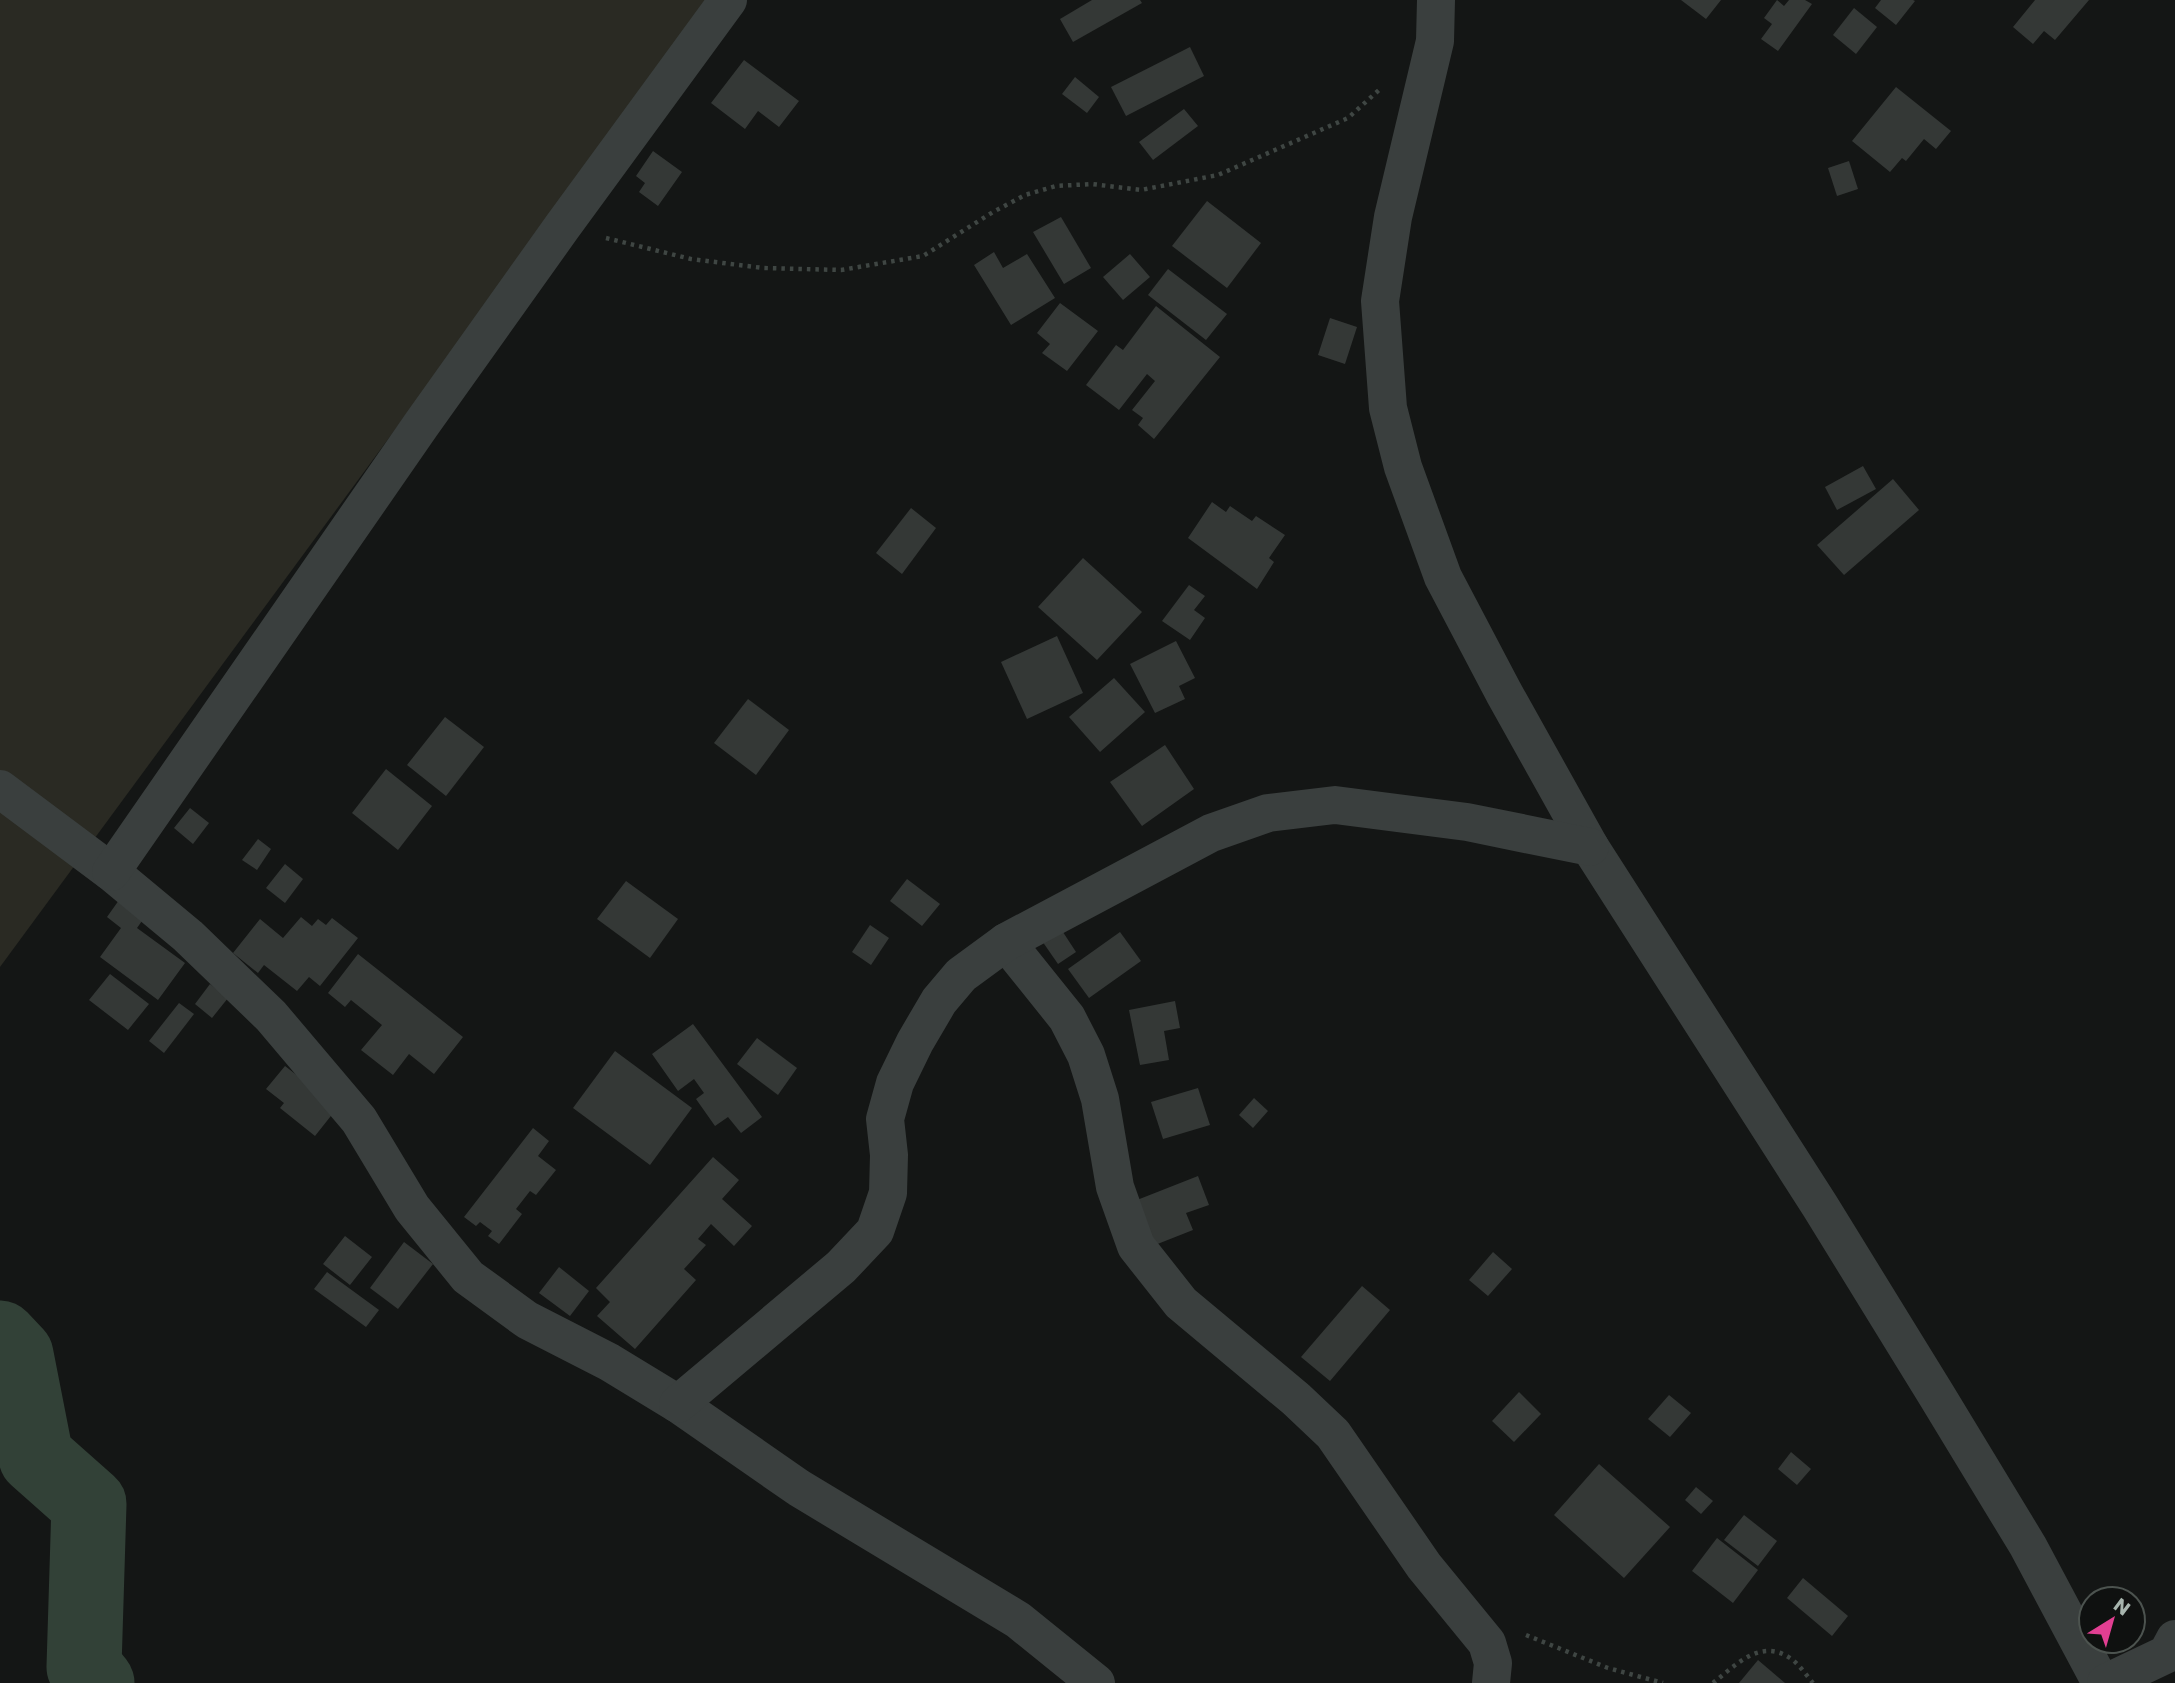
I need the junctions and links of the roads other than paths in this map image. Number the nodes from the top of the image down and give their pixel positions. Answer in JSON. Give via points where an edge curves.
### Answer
{"nodes":[{"id":1,"x":728,"y":0,"type":"edge"},
{"id":2,"x":1436,"y":0,"type":"edge"},
{"id":3,"x":0,"y":789,"type":"edge"},
{"id":4,"x":1590,"y":847,"type":"junction"},
{"id":5,"x":111,"y":872,"type":"junction"},
{"id":6,"x":1006,"y":942,"type":"junction"},
{"id":7,"x":678,"y":1404,"type":"junction"},
{"id":8,"x":2175,"y":1639,"type":"edge"},
{"id":9,"x":1096,"y":1683,"type":"edge"},
{"id":10,"x":1491,"y":1683,"type":"edge"},
{"id":11,"x":2104,"y":1683,"type":"edge"}],
"edges":[{"from":1,"to":5,"type":"street","via":[[562,227]]},
{"from":2,"to":4,"type":"street","via":[[1435,41],[1393,217],[1380,301],[1388,408],[1443,577]]},
{"from":3,"to":5,"type":"street"},
{"from":4,"to":6,"type":"street","via":[[1467,822],[1335,805],[1268,813],[1211,833]]},
{"from":4,"to":11,"type":"street","via":[[1820,1206],[2028,1546]]},
{"from":5,"to":7,"type":"street","via":[[188,936],[271,1016],[359,1120],[412,1208],[468,1277],[527,1320]]},
{"from":6,"to":7,"type":"street","via":[[961,975],[939,1001],[895,1083],[885,1119],[888,1194],[875,1231],[841,1267]]},
{"from":6,"to":10,"type":"street","via":[[1067,1018],[1086,1055],[1100,1099],[1115,1187],[1136,1246],[1181,1303],[1333,1434],[1424,1566],[1488,1643]]},
{"from":7,"to":9,"type":"street","via":[[799,1488],[1018,1620]]},
{"from":8,"to":11,"type":"street","via":[[2167,1654]]}]}
